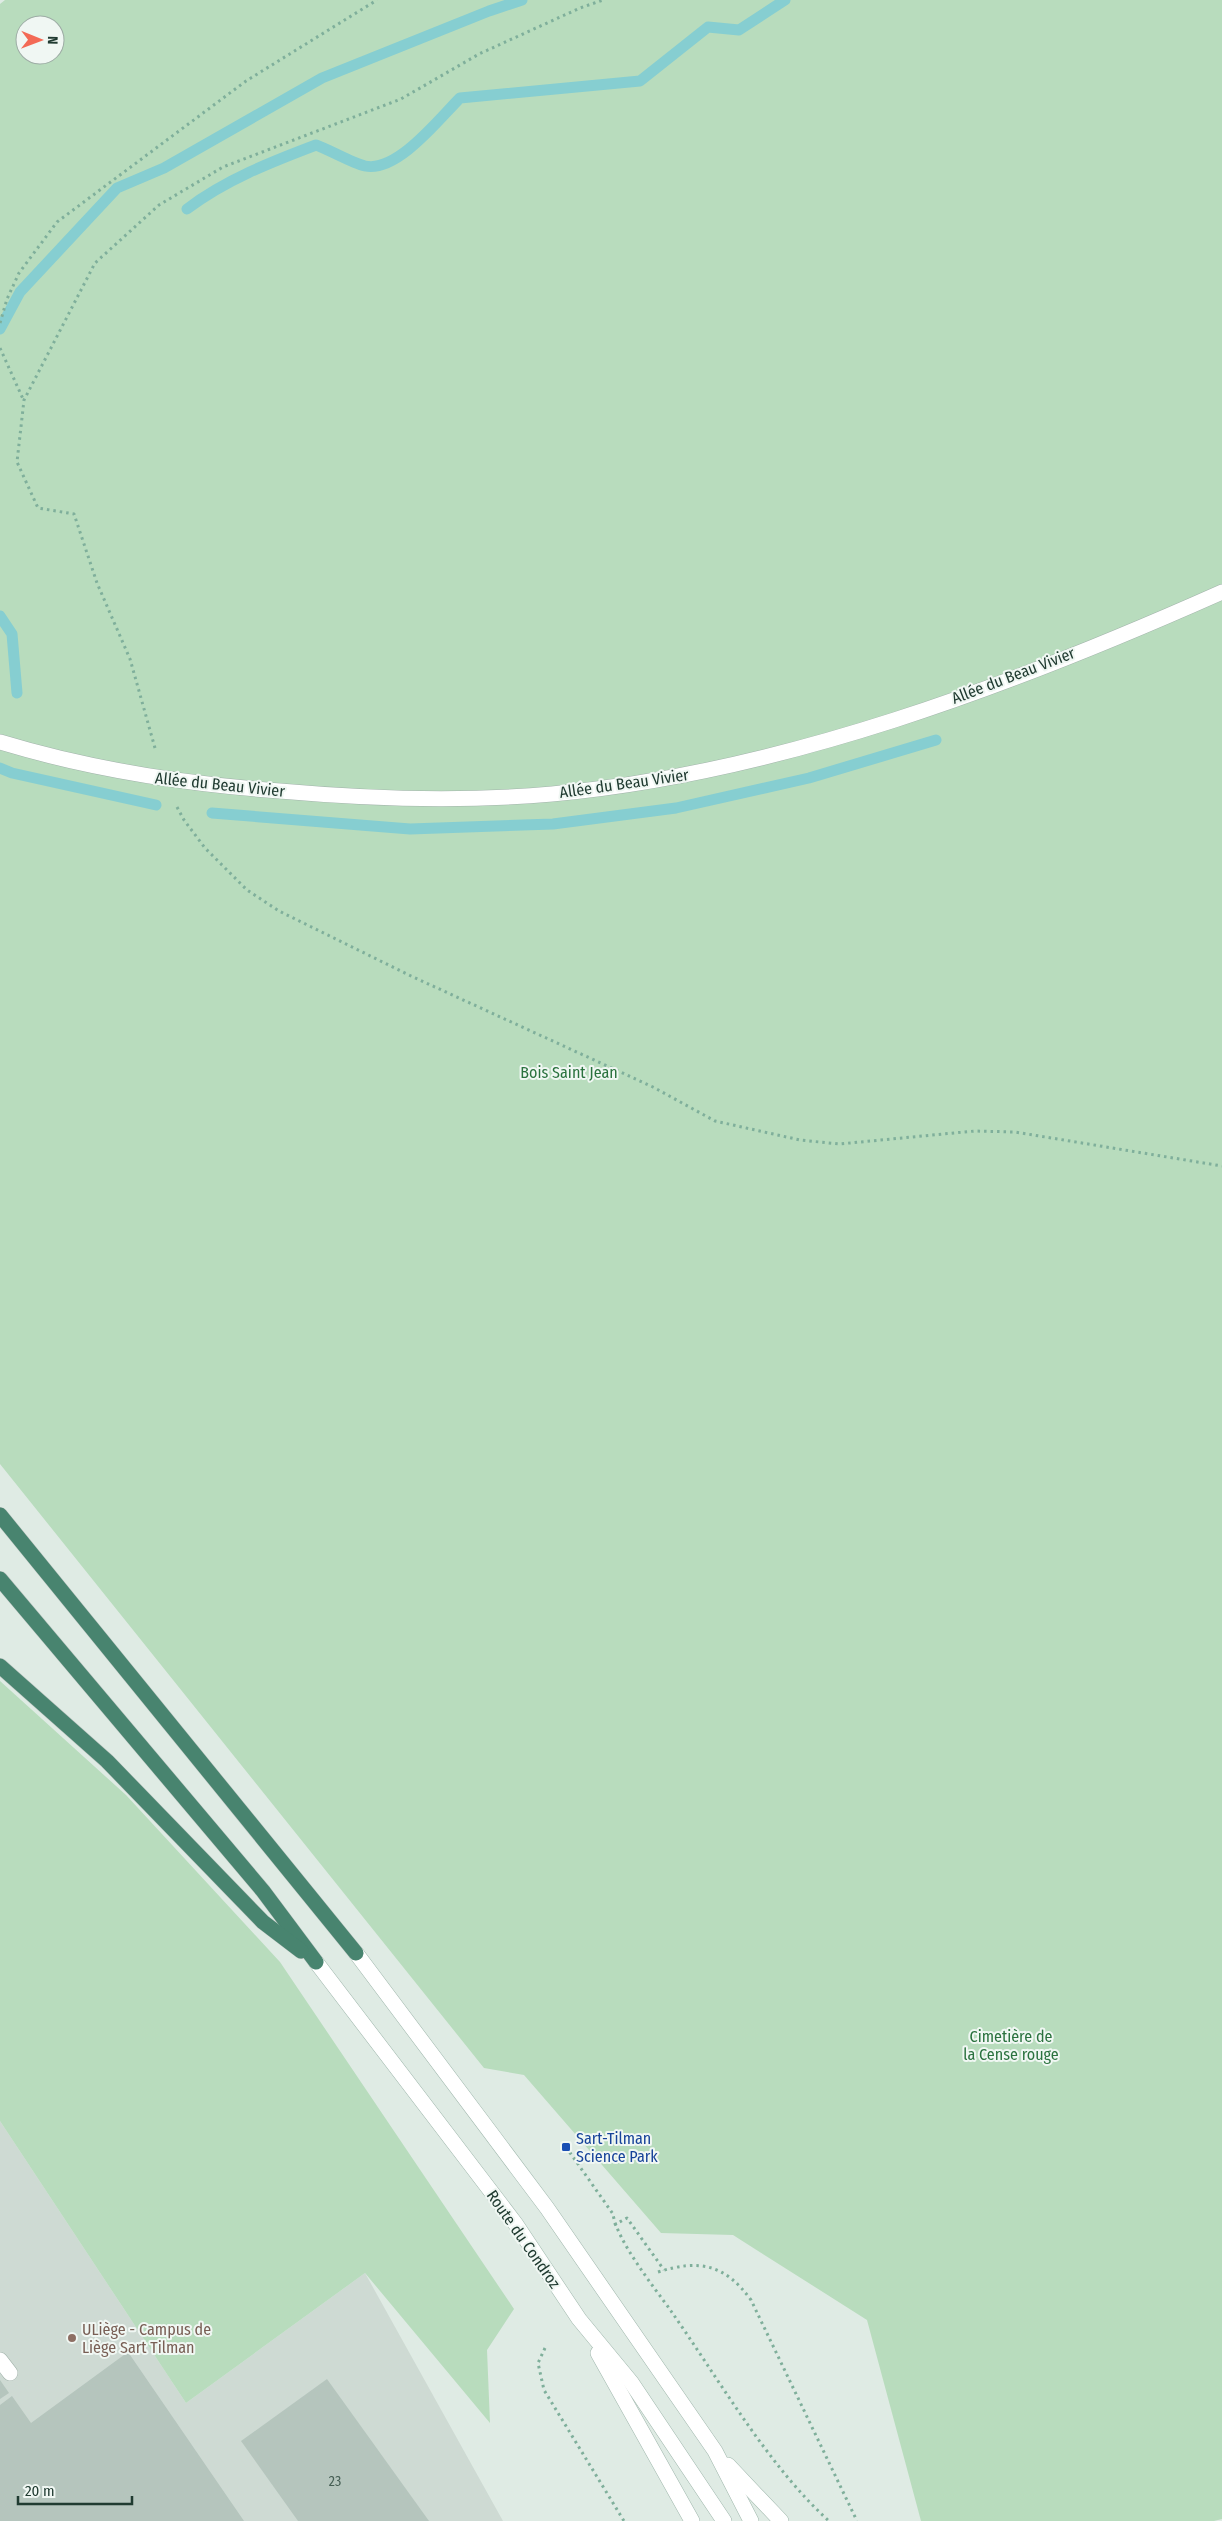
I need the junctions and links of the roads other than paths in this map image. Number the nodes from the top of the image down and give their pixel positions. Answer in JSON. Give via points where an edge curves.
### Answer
{"nodes":[{"id":1,"x":1222,"y":592,"type":"edge"},
{"id":2,"x":0,"y":742,"type":"edge"},
{"id":3,"x":0,"y":1515,"type":"edge"},
{"id":4,"x":0,"y":1579,"type":"edge"},
{"id":5,"x":0,"y":1666,"type":"edge"},
{"id":6,"x":356,"y":1953,"type":"joint"},
{"id":7,"x":316,"y":1962,"type":"junction"},
{"id":8,"x":578,"y":2318,"type":"junction"},
{"id":9,"x":0,"y":2360,"type":"edge"},
{"id":10,"x":10,"y":2373,"type":"dead end"},
{"id":11,"x":715,"y":2451,"type":"junction"},
{"id":12,"x":692,"y":2521,"type":"edge"},
{"id":13,"x":724,"y":2521,"type":"edge"},
{"id":14,"x":751,"y":2521,"type":"edge"},
{"id":15,"x":780,"y":2521,"type":"edge"}],
"edges":[{"from":1,"to":2,"type":"main road","name":"Allée du Beau Vivier","via":[[1075,652],[916,711],[796,749],[694,773],[551,794],[449,798],[308,794],[104,770]]},
{"from":3,"to":6,"type":"highway"},
{"from":4,"to":7,"type":"highway","via":[[263,1891]]},
{"from":5,"to":7,"type":"highway","via":[[107,1761],[263,1922]]},
{"from":6,"to":11,"type":"main road","via":[[547,2208]]},
{"from":7,"to":8,"type":"main road","name":"Route du Condroz","via":[[515,2223]]},
{"from":8,"to":12,"type":"main road"},
{"from":8,"to":13,"type":"main road","name":"Route du Condroz","via":[[631,2382]]},
{"from":9,"to":10,"type":"main road"},
{"from":11,"to":14,"type":"main road"},
{"from":11,"to":15,"type":"main road"}]}
